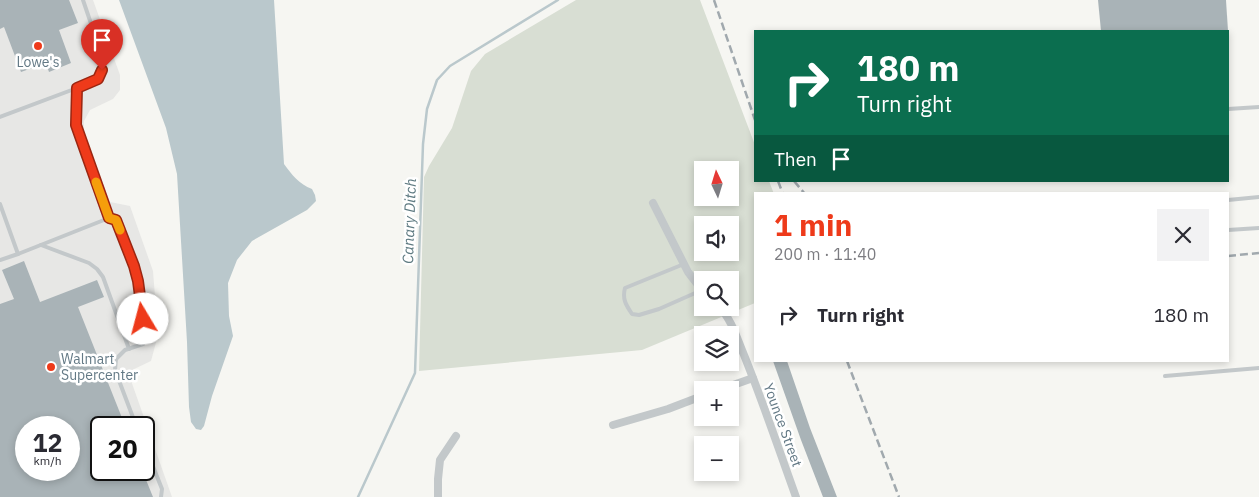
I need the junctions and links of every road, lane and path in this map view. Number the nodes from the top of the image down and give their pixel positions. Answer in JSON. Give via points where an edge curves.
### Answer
{"nodes":[{"id":1,"x":82,"y":0,"type":"edge"},
{"id":2,"x":77,"y":88,"type":"junction"},
{"id":3,"x":1259,"y":107,"type":"edge"},
{"id":4,"x":1229,"y":109,"type":"edge"},
{"id":5,"x":0,"y":117,"type":"edge"},
{"id":6,"x":1259,"y":197,"type":"edge"},
{"id":7,"x":1229,"y":200,"type":"edge"},
{"id":8,"x":653,"y":203,"type":"dead end"},
{"id":9,"x":0,"y":204,"type":"edge"},
{"id":10,"x":109,"y":218,"type":"junction"},
{"id":11,"x":1259,"y":228,"type":"edge"},
{"id":12,"x":1229,"y":230,"type":"edge"},
{"id":13,"x":41,"y":245,"type":"junction"},
{"id":14,"x":18,"y":254,"type":"junction"},
{"id":15,"x":0,"y":260,"type":"edge"},
{"id":16,"x":684,"y":264,"type":"junction"},
{"id":17,"x":694,"y":280,"type":"edge"},
{"id":18,"x":694,"y":294,"type":"edge"},
{"id":19,"x":727,"y":316,"type":"edge"},
{"id":20,"x":129,"y":349,"type":"junction"},
{"id":21,"x":1259,"y":368,"type":"edge"},
{"id":22,"x":1165,"y":376,"type":"dead end"},
{"id":23,"x":753,"y":378,"type":"junction"},
{"id":24,"x":739,"y":383,"type":"edge"},
{"id":25,"x":694,"y":399,"type":"edge"},
{"id":26,"x":132,"y":416,"type":"edge"},
{"id":27,"x":612,"y":425,"type":"dead end"},
{"id":28,"x":456,"y":436,"type":"dead end"},
{"id":29,"x":155,"y":472,"type":"edge"},
{"id":30,"x":161,"y":497,"type":"edge"},
{"id":31,"x":438,"y":497,"type":"edge"},
{"id":32,"x":796,"y":497,"type":"edge"}],
"edges":[{"from":1,"to":2,"type":"lane","via":[[100,50],[102,70],[98,79]]},
{"from":2,"to":5,"type":"lane"},
{"from":2,"to":10,"type":"lane","via":[[76,125]]},
{"from":3,"to":4,"type":"lane"},
{"from":6,"to":7,"type":"lane"},
{"from":8,"to":16,"type":"street"},
{"from":9,"to":14,"type":"lane"},
{"from":10,"to":13,"type":"lane"},
{"from":10,"to":20,"type":"lane","via":[[116,220],[138,281],[146,336],[143,344]]},
{"from":11,"to":12,"type":"lane"},
{"from":13,"to":14,"type":"lane"},
{"from":13,"to":20,"type":"lane","via":[[97,269],[103,277]]},
{"from":14,"to":15,"type":"lane"},
{"from":16,"to":17,"type":"street"},
{"from":16,"to":18,"type":"lane","via":[[625,288],[624,302],[632,314],[639,315]]},
{"from":19,"to":23,"type":"street","name":"Younce Street"},
{"from":20,"to":26,"type":"lane","via":[[116,359],[115,370]]},
{"from":21,"to":22,"type":"lane"},
{"from":23,"to":24,"type":"street"},
{"from":23,"to":32,"type":"street","name":"Younce Street"},
{"from":25,"to":27,"type":"street"},
{"from":28,"to":31,"type":"street","via":[[440,460]]},
{"from":29,"to":30,"type":"lane","via":[[162,489]]}]}
